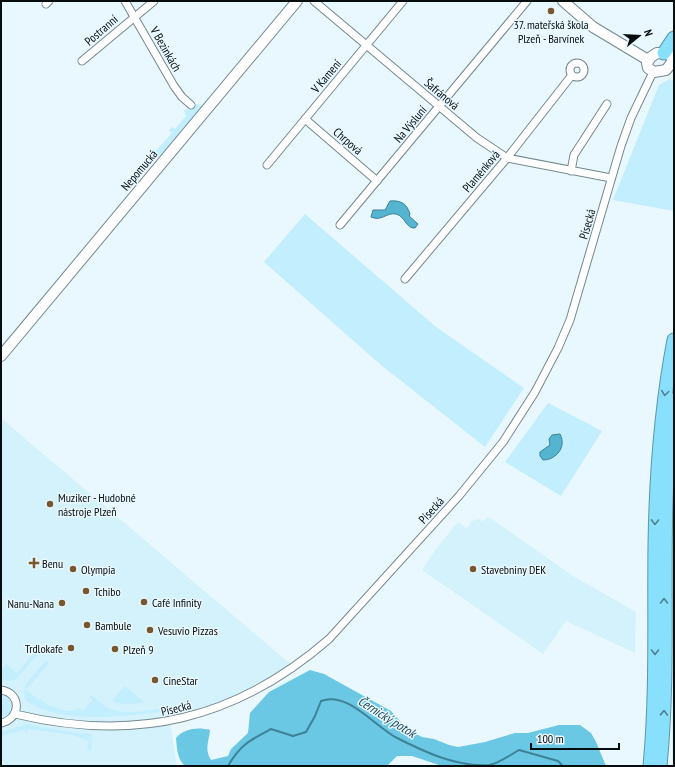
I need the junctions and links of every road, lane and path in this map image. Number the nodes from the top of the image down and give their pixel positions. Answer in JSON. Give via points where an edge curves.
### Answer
{"nodes":[{"id":1,"x":125,"y":1,"type":"edge"},
{"id":2,"x":154,"y":1,"type":"edge"},
{"id":3,"x":297,"y":1,"type":"edge"},
{"id":4,"x":314,"y":1,"type":"edge"},
{"id":5,"x":403,"y":1,"type":"edge"},
{"id":6,"x":527,"y":1,"type":"edge"},
{"id":7,"x":563,"y":1,"type":"edge"},
{"id":8,"x":134,"y":16,"type":"junction"},
{"id":9,"x":674,"y":38,"type":"edge"},
{"id":10,"x":366,"y":46,"type":"junction"},
{"id":11,"x":664,"y":52,"type":"junction"},
{"id":12,"x":648,"y":60,"type":"junction"},
{"id":13,"x":82,"y":62,"type":"dead end"},
{"id":14,"x":673,"y":65,"type":"edge"},
{"id":15,"x":653,"y":72,"type":"junction"},
{"id":16,"x":572,"y":75,"type":"dead end"},
{"id":17,"x":607,"y":104,"type":"dead end"},
{"id":18,"x":191,"y":105,"type":"dead end"},
{"id":19,"x":439,"y":106,"type":"junction"},
{"id":20,"x":305,"y":119,"type":"junction"},
{"id":21,"x":507,"y":158,"type":"junction"},
{"id":22,"x":267,"y":165,"type":"dead end"},
{"id":23,"x":571,"y":171,"type":"junction"},
{"id":24,"x":611,"y":178,"type":"junction"},
{"id":25,"x":377,"y":181,"type":"junction"},
{"id":26,"x":340,"y":225,"type":"dead end"},
{"id":27,"x":405,"y":279,"type":"dead end"},
{"id":28,"x":674,"y":340,"type":"edge"},
{"id":29,"x":1,"y":356,"type":"edge"},
{"id":30,"x":674,"y":400,"type":"edge"},
{"id":31,"x":1,"y":690,"type":"edge"},
{"id":32,"x":15,"y":714,"type":"junction"},
{"id":33,"x":1,"y":723,"type":"edge"},
{"id":34,"x":650,"y":766,"type":"edge"},
{"id":35,"x":660,"y":766,"type":"edge"}],
"edges":[{"from":1,"to":8,"type":"street","name":"V Bezinkách"},
{"from":2,"to":8,"type":"street","name":"Postranní"},
{"from":3,"to":29,"type":"street","name":"Nepomucká"},
{"from":4,"to":10,"type":"street","name":"Šafránová"},
{"from":5,"to":10,"type":"street","name":"V Kamení"},
{"from":6,"to":19,"type":"street","name":"Na Výsluní"},
{"from":7,"to":12,"type":"street","via":[[593,27]]},
{"from":8,"to":13,"type":"street","name":"Postranní"},
{"from":8,"to":18,"type":"street","name":"V Bezinkách","via":[[174,86]]},
{"from":9,"to":11,"type":"highway"},
{"from":10,"to":19,"type":"street","name":"Šafránová"},
{"from":10,"to":20,"type":"street","name":"V Kamení"},
{"from":11,"to":12,"type":"street","via":[[655,54]]},
{"from":11,"to":14,"type":"street","via":[[672,57]]},
{"from":12,"to":15,"type":"street","via":[[648,68]]},
{"from":14,"to":15,"type":"street","via":[[664,71]]},
{"from":15,"to":24,"type":"street","name":"Písecká","via":[[631,118]]},
{"from":16,"to":21,"type":"street","name":"Plaménková"},
{"from":17,"to":23,"type":"street","via":[[574,155]]},
{"from":19,"to":21,"type":"street","name":"Šafránová","via":[[477,138]]},
{"from":19,"to":25,"type":"street","name":"Na Výsluní"},
{"from":20,"to":22,"type":"street","name":"V Kamení"},
{"from":20,"to":25,"type":"street","name":"Chrpová"},
{"from":21,"to":23,"type":"street","name":"Šafránová"},
{"from":21,"to":27,"type":"street","name":"Plaménková"},
{"from":23,"to":24,"type":"street","name":"Šafránová"},
{"from":24,"to":32,"type":"street","name":"Písecká","via":[[570,320],[558,348],[520,418],[477,476],[328,639],[303,661],[274,681],[221,706],[170,722],[138,726],[78,725]]},
{"from":25,"to":26,"type":"street","name":"Na Výsluní"},
{"from":28,"to":34,"type":"highway","one_way":true,"via":[[663,413],[657,479],[654,704]]},
{"from":35,"to":30,"type":"highway","one_way":true,"via":[[664,690],[665,512]]},
{"from":31,"to":32,"type":"street","via":[[15,698]]},
{"from":32,"to":33,"type":"street","via":[[11,719]]}]}
